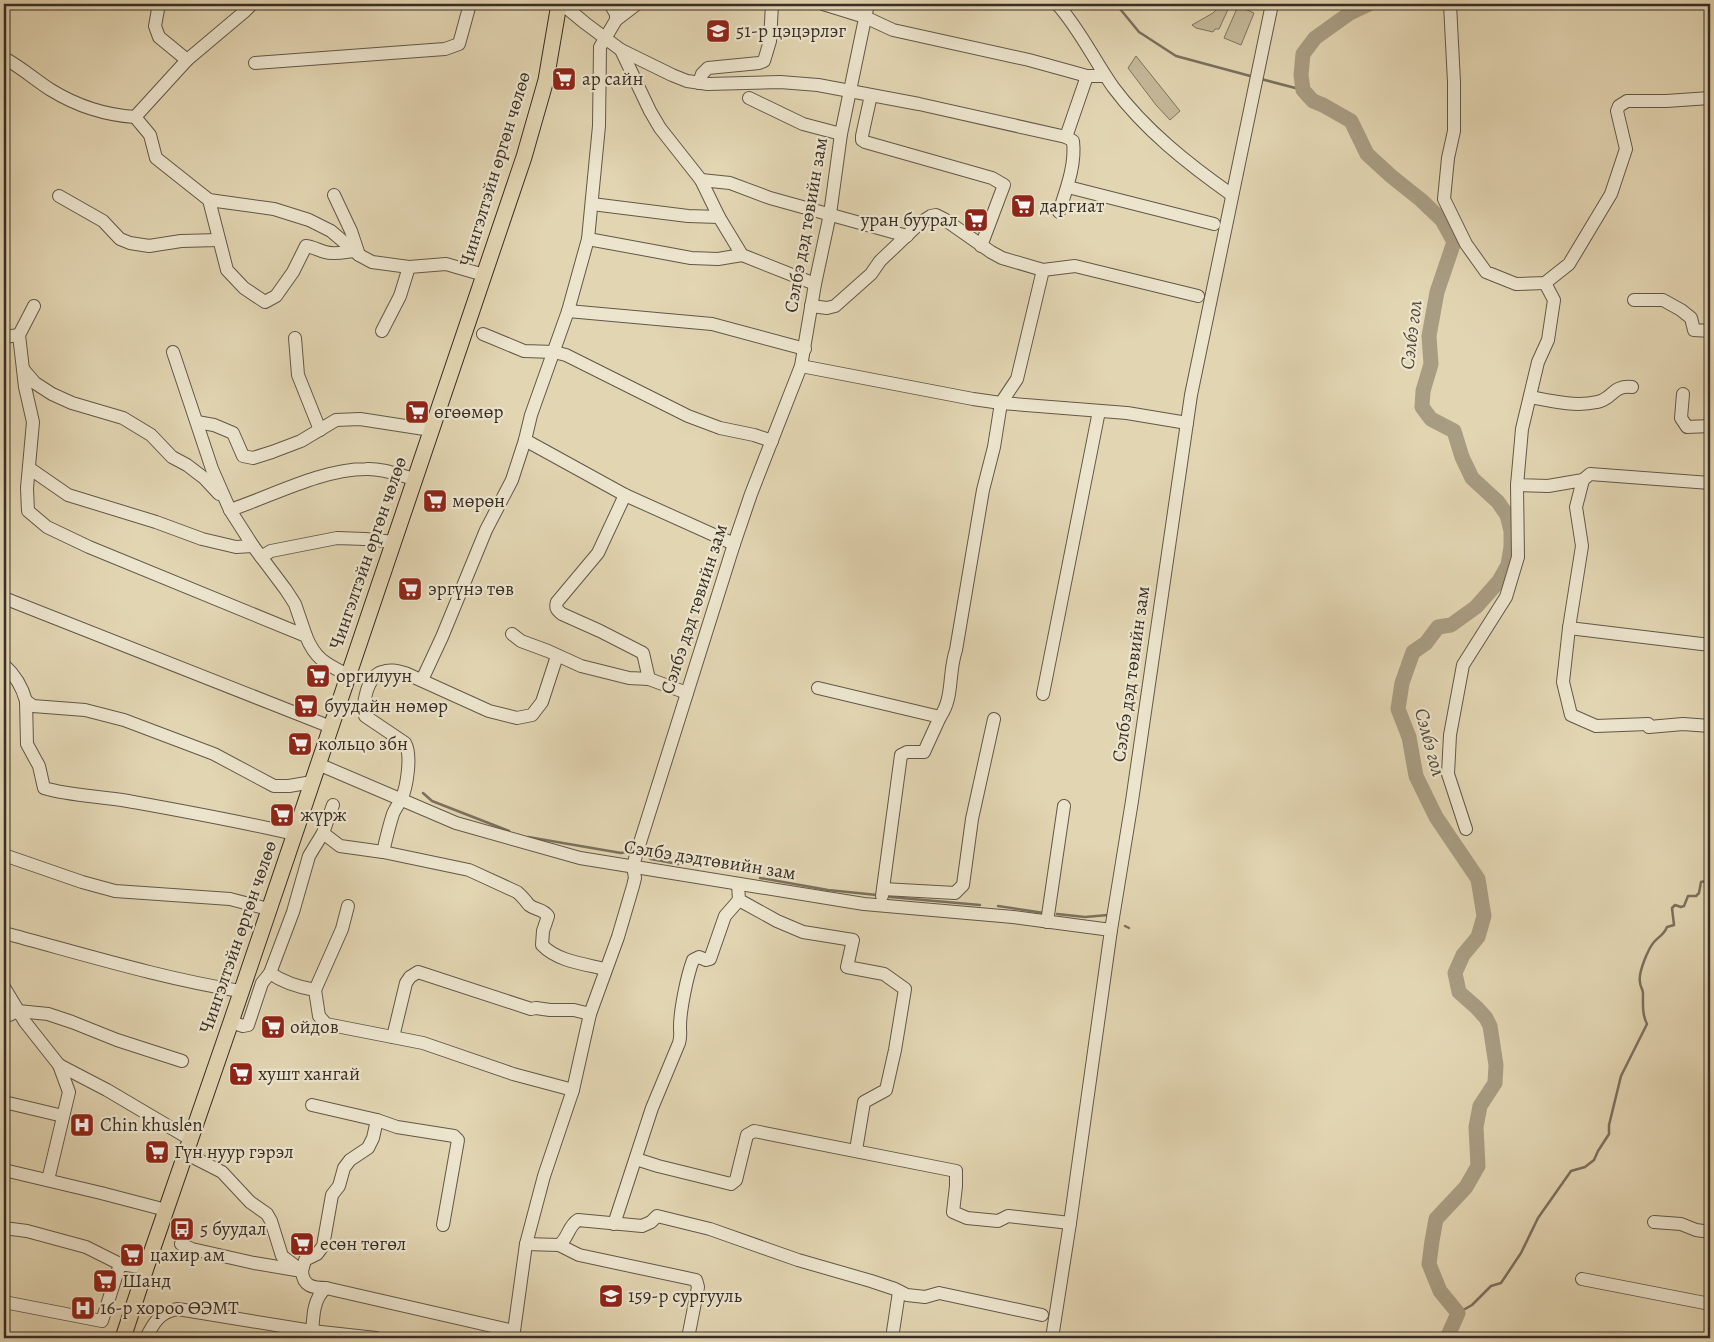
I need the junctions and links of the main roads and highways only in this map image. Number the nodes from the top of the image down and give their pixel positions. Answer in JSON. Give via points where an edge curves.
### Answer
{"nodes":[{"id":1,"x":560,"y":4,"type":"edge"},
{"id":2,"x":123,"y":1338,"type":"edge"}],
"edges":[{"from":1,"to":2,"type":"main road","name":"Чингэлтэйн өргөн чөлөө","via":[[535,122]]}]}
